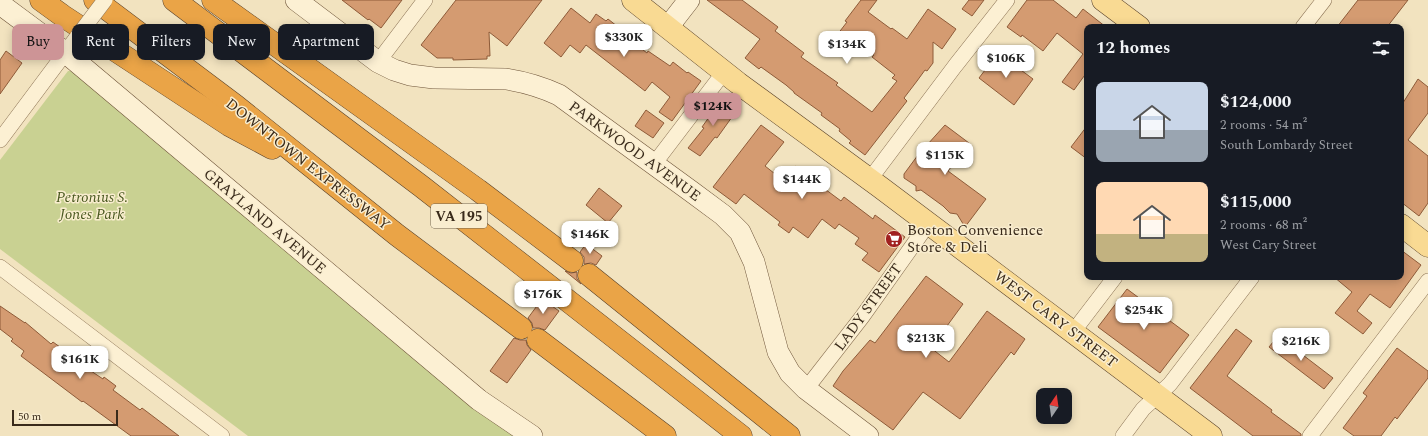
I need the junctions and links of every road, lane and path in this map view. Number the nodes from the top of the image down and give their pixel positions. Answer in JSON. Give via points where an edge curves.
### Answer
{"nodes":[{"id":1,"x":41,"y":0,"type":"edge"},
{"id":2,"x":95,"y":0,"type":"edge"},
{"id":3,"x":105,"y":0,"type":"edge"},
{"id":4,"x":174,"y":0,"type":"edge"},
{"id":5,"x":213,"y":0,"type":"edge"},
{"id":6,"x":223,"y":0,"type":"edge"},
{"id":7,"x":296,"y":0,"type":"edge"},
{"id":8,"x":425,"y":0,"type":"edge"},
{"id":9,"x":633,"y":0,"type":"edge"},
{"id":10,"x":689,"y":0,"type":"edge"},
{"id":11,"x":1007,"y":0,"type":"edge"},
{"id":12,"x":1103,"y":0,"type":"edge"},
{"id":13,"x":1324,"y":0,"type":"edge"},
{"id":14,"x":0,"y":4,"type":"edge"},
{"id":15,"x":1135,"y":24,"type":"edge"},
{"id":16,"x":1305,"y":24,"type":"edge"},
{"id":17,"x":668,"y":28,"type":"junction"},
{"id":18,"x":71,"y":45,"type":"junction"},
{"id":19,"x":278,"y":46,"type":"edge"},
{"id":20,"x":278,"y":46,"type":"edge"},
{"id":21,"x":297,"y":60,"type":"edge"},
{"id":22,"x":378,"y":62,"type":"junction"},
{"id":23,"x":724,"y":72,"type":"junction"},
{"id":24,"x":0,"y":140,"type":"edge"},
{"id":25,"x":654,"y":164,"type":"junction"},
{"id":26,"x":324,"y":176,"type":"junction"},
{"id":27,"x":870,"y":179,"type":"junction"},
{"id":28,"x":928,"y":224,"type":"junction"},
{"id":29,"x":1404,"y":227,"type":"edge"},
{"id":30,"x":1428,"y":246,"type":"edge"},
{"id":31,"x":0,"y":267,"type":"edge"},
{"id":32,"x":1113,"y":280,"type":"edge"},
{"id":33,"x":1250,"y":280,"type":"edge"},
{"id":34,"x":1428,"y":281,"type":"edge"},
{"id":35,"x":1073,"y":332,"type":"junction"},
{"id":36,"x":806,"y":389,"type":"junction"},
{"id":37,"x":1158,"y":396,"type":"junction"},
{"id":38,"x":219,"y":435,"type":"edge"},
{"id":39,"x":532,"y":436,"type":"edge"},
{"id":40,"x":665,"y":436,"type":"edge"},
{"id":41,"x":741,"y":436,"type":"edge"},
{"id":42,"x":789,"y":436,"type":"edge"},
{"id":43,"x":868,"y":436,"type":"edge"},
{"id":44,"x":1123,"y":436,"type":"edge"},
{"id":45,"x":1211,"y":436,"type":"edge"},
{"id":46,"x":1310,"y":436,"type":"edge"}],
"edges":[{"from":1,"to":26,"type":"highway","via":[[229,125]]},
{"from":2,"to":26,"type":"highway","name":"DOWNTOWN EXPRESSWAY"},
{"from":3,"to":18,"type":"street","bridge":true},
{"from":4,"to":41,"type":"highway","number":"VA 195","via":[[421,186]]},
{"from":5,"to":19,"type":"highway"},
{"from":6,"to":20,"type":"highway"},
{"from":7,"to":22,"type":"street","name":"PARKWOOD AVENUE"},
{"from":8,"to":22,"type":"street"},
{"from":9,"to":17,"type":"main road","name":"WEST CARY STREET"},
{"from":10,"to":17,"type":"street"},
{"from":11,"to":27,"type":"street"},
{"from":12,"to":15,"type":"main road"},
{"from":13,"to":16,"type":"street"},
{"from":14,"to":18,"type":"street","name":"GRAYLAND AVENUE"},
{"from":17,"to":23,"type":"main road","name":"WEST CARY STREET"},
{"from":18,"to":24,"type":"street"},
{"from":18,"to":39,"type":"street","name":"GRAYLAND AVENUE","via":[[479,400]]},
{"from":21,"to":42,"type":"highway","via":[[478,190],[581,268]]},
{"from":22,"to":25,"type":"street","name":"PARKWOOD AVENUE","via":[[410,75],[506,79],[536,85],[559,94]]},
{"from":23,"to":25,"type":"street"},
{"from":23,"to":27,"type":"main road","name":"WEST CARY STREET"},
{"from":25,"to":36,"type":"street","name":"PARKWOOD AVENUE","via":[[723,215],[740,232],[754,262],[778,352],[790,373]]},
{"from":26,"to":40,"type":"highway","name":"DOWNTOWN EXPRESSWAY","via":[[397,235]]},
{"from":27,"to":28,"type":"main road","name":"WEST CARY STREET"},
{"from":28,"to":35,"type":"main road","name":"WEST CARY STREET"},
{"from":28,"to":36,"type":"street","name":"LADY STREET","via":[[862,317]]},
{"from":29,"to":30,"type":"main road"},
{"from":31,"to":38,"type":"street"},
{"from":32,"to":35,"type":"street"},
{"from":33,"to":37,"type":"street"},
{"from":34,"to":46,"type":"street"},
{"from":35,"to":37,"type":"main road","name":"WEST CARY STREET"},
{"from":36,"to":43,"type":"street","name":"PARKWOOD AVENUE"},
{"from":37,"to":44,"type":"street","via":[[1143,409]]},
{"from":37,"to":45,"type":"main road","name":"WEST CARY STREET"}]}
